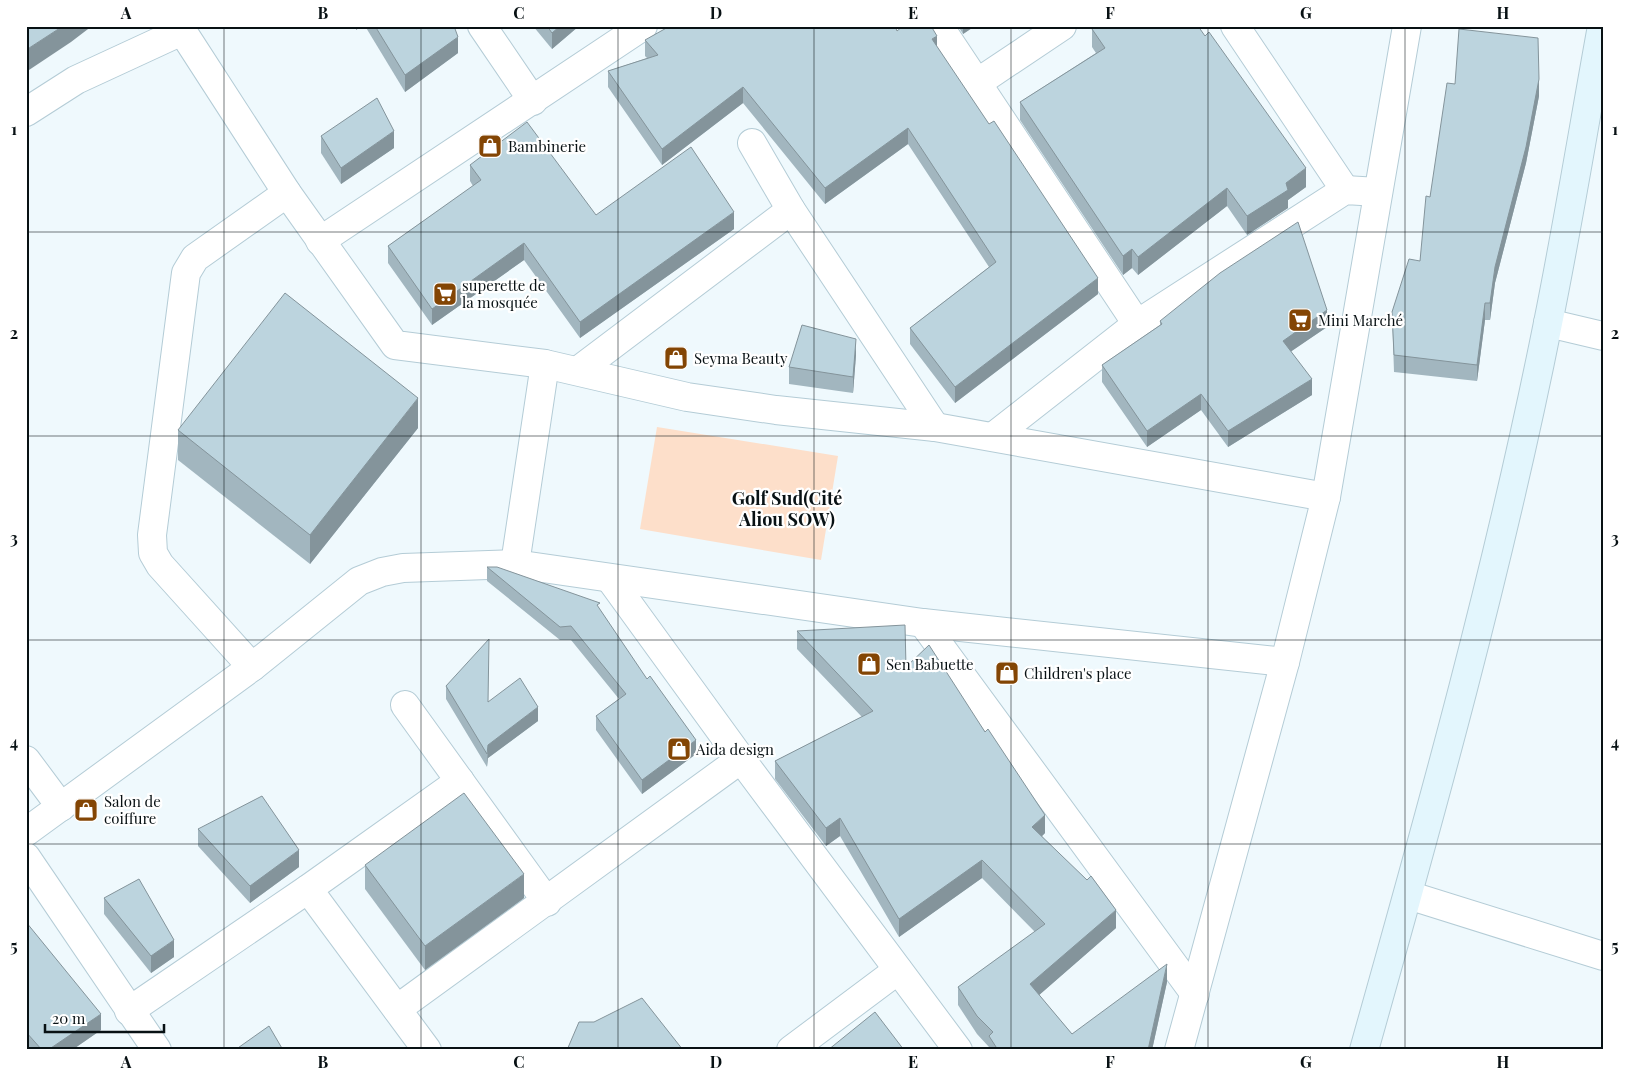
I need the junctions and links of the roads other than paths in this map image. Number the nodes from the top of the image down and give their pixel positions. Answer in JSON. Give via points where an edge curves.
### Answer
{"nodes":[{"id":1,"x":482,"y":26,"type":"edge"},
{"id":2,"x":643,"y":26,"type":"edge"},
{"id":3,"x":939,"y":26,"type":"edge"},
{"id":4,"x":1062,"y":26,"type":"edge"},
{"id":5,"x":1235,"y":26,"type":"edge"},
{"id":6,"x":1407,"y":26,"type":"edge"},
{"id":7,"x":1602,"y":26,"type":"edge"},
{"id":8,"x":180,"y":29,"type":"edge"},
{"id":9,"x":977,"y":83,"type":"junction"},
{"id":10,"x":533,"y":101,"type":"junction"},
{"id":11,"x":26,"y":112,"type":"edge"},
{"id":12,"x":752,"y":143,"type":"dead end"},
{"id":13,"x":1345,"y":190,"type":"junction"},
{"id":14,"x":1378,"y":192,"type":"junction"},
{"id":15,"x":287,"y":194,"type":"junction"},
{"id":16,"x":791,"y":210,"type":"junction"},
{"id":17,"x":320,"y":242,"type":"junction"},
{"id":18,"x":1548,"y":323,"type":"junction"},
{"id":19,"x":1137,"y":324,"type":"junction"},
{"id":20,"x":1603,"y":336,"type":"edge"},
{"id":21,"x":545,"y":364,"type":"junction"},
{"id":22,"x":579,"y":370,"type":"junction"},
{"id":23,"x":935,"y":427,"type":"junction"},
{"id":24,"x":994,"y":436,"type":"junction"},
{"id":25,"x":1326,"y":497,"type":"junction"},
{"id":26,"x":515,"y":564,"type":"junction"},
{"id":27,"x":611,"y":580,"type":"junction"},
{"id":28,"x":923,"y":623,"type":"junction"},
{"id":29,"x":1285,"y":662,"type":"junction"},
{"id":30,"x":252,"y":667,"type":"junction"},
{"id":31,"x":406,"y":705,"type":"dead end"},
{"id":32,"x":741,"y":759,"type":"junction"},
{"id":33,"x":26,"y":760,"type":"edge"},
{"id":34,"x":460,"y":781,"type":"junction"},
{"id":35,"x":61,"y":807,"type":"junction"},
{"id":36,"x":26,"y":832,"type":"edge"},
{"id":37,"x":26,"y":857,"type":"edge"},
{"id":38,"x":308,"y":889,"type":"junction"},
{"id":39,"x":1408,"y":895,"type":"junction"},
{"id":40,"x":547,"y":902,"type":"junction"},
{"id":41,"x":1603,"y":956,"type":"edge"},
{"id":42,"x":898,"y":970,"type":"junction"},
{"id":43,"x":1195,"y":994,"type":"junction"},
{"id":44,"x":397,"y":1009,"type":"junction"},
{"id":45,"x":129,"y":1011,"type":"junction"},
{"id":46,"x":157,"y":1050,"type":"edge"},
{"id":47,"x":427,"y":1050,"type":"edge"},
{"id":48,"x":791,"y":1050,"type":"edge"},
{"id":49,"x":958,"y":1050,"type":"edge"},
{"id":50,"x":1179,"y":1050,"type":"edge"},
{"id":51,"x":1364,"y":1050,"type":"edge"}],
"edges":[{"from":1,"to":10,"type":"street"},
{"from":2,"to":10,"type":"street"},
{"from":3,"to":9,"type":"street"},
{"from":4,"to":9,"type":"street"},
{"from":5,"to":13,"type":"street"},
{"from":6,"to":14,"type":"street"},
{"from":7,"to":18,"type":"main road"},
{"from":8,"to":11,"type":"street","via":[[76,80]]},
{"from":8,"to":15,"type":"street"},
{"from":9,"to":19,"type":"street"},
{"from":10,"to":17,"type":"street"},
{"from":12,"to":16,"type":"street"},
{"from":13,"to":14,"type":"street"},
{"from":13,"to":19,"type":"street"},
{"from":14,"to":25,"type":"street"},
{"from":15,"to":17,"type":"street"},
{"from":15,"to":30,"type":"street","via":[[195,258],[186,273],[152,535],[153,553],[160,565]]},
{"from":16,"to":22,"type":"street"},
{"from":16,"to":23,"type":"street"},
{"from":17,"to":21,"type":"street","via":[[395,345]]},
{"from":18,"to":20,"type":"street"},
{"from":18,"to":39,"type":"main road","via":[[1466,679]]},
{"from":19,"to":24,"type":"street"},
{"from":21,"to":22,"type":"street"},
{"from":21,"to":26,"type":"street"},
{"from":22,"to":23,"type":"street","via":[[687,397]]},
{"from":23,"to":24,"type":"street"},
{"from":24,"to":25,"type":"street"},
{"from":25,"to":29,"type":"street"},
{"from":26,"to":27,"type":"street"},
{"from":26,"to":30,"type":"street","via":[[403,568],[359,581]]},
{"from":27,"to":28,"type":"street"},
{"from":27,"to":32,"type":"street"},
{"from":28,"to":29,"type":"street"},
{"from":28,"to":43,"type":"street"},
{"from":29,"to":43,"type":"street"},
{"from":30,"to":35,"type":"street"},
{"from":31,"to":34,"type":"street"},
{"from":32,"to":40,"type":"street"},
{"from":32,"to":42,"type":"street"},
{"from":33,"to":35,"type":"street"},
{"from":34,"to":38,"type":"street"},
{"from":34,"to":40,"type":"street"},
{"from":35,"to":36,"type":"street"},
{"from":37,"to":45,"type":"street"},
{"from":38,"to":44,"type":"street"},
{"from":38,"to":45,"type":"street"},
{"from":39,"to":41,"type":"street"},
{"from":39,"to":51,"type":"main road"},
{"from":40,"to":44,"type":"street"},
{"from":42,"to":48,"type":"street"},
{"from":42,"to":49,"type":"street"},
{"from":43,"to":50,"type":"street"},
{"from":44,"to":47,"type":"street"},
{"from":45,"to":46,"type":"street"}]}
